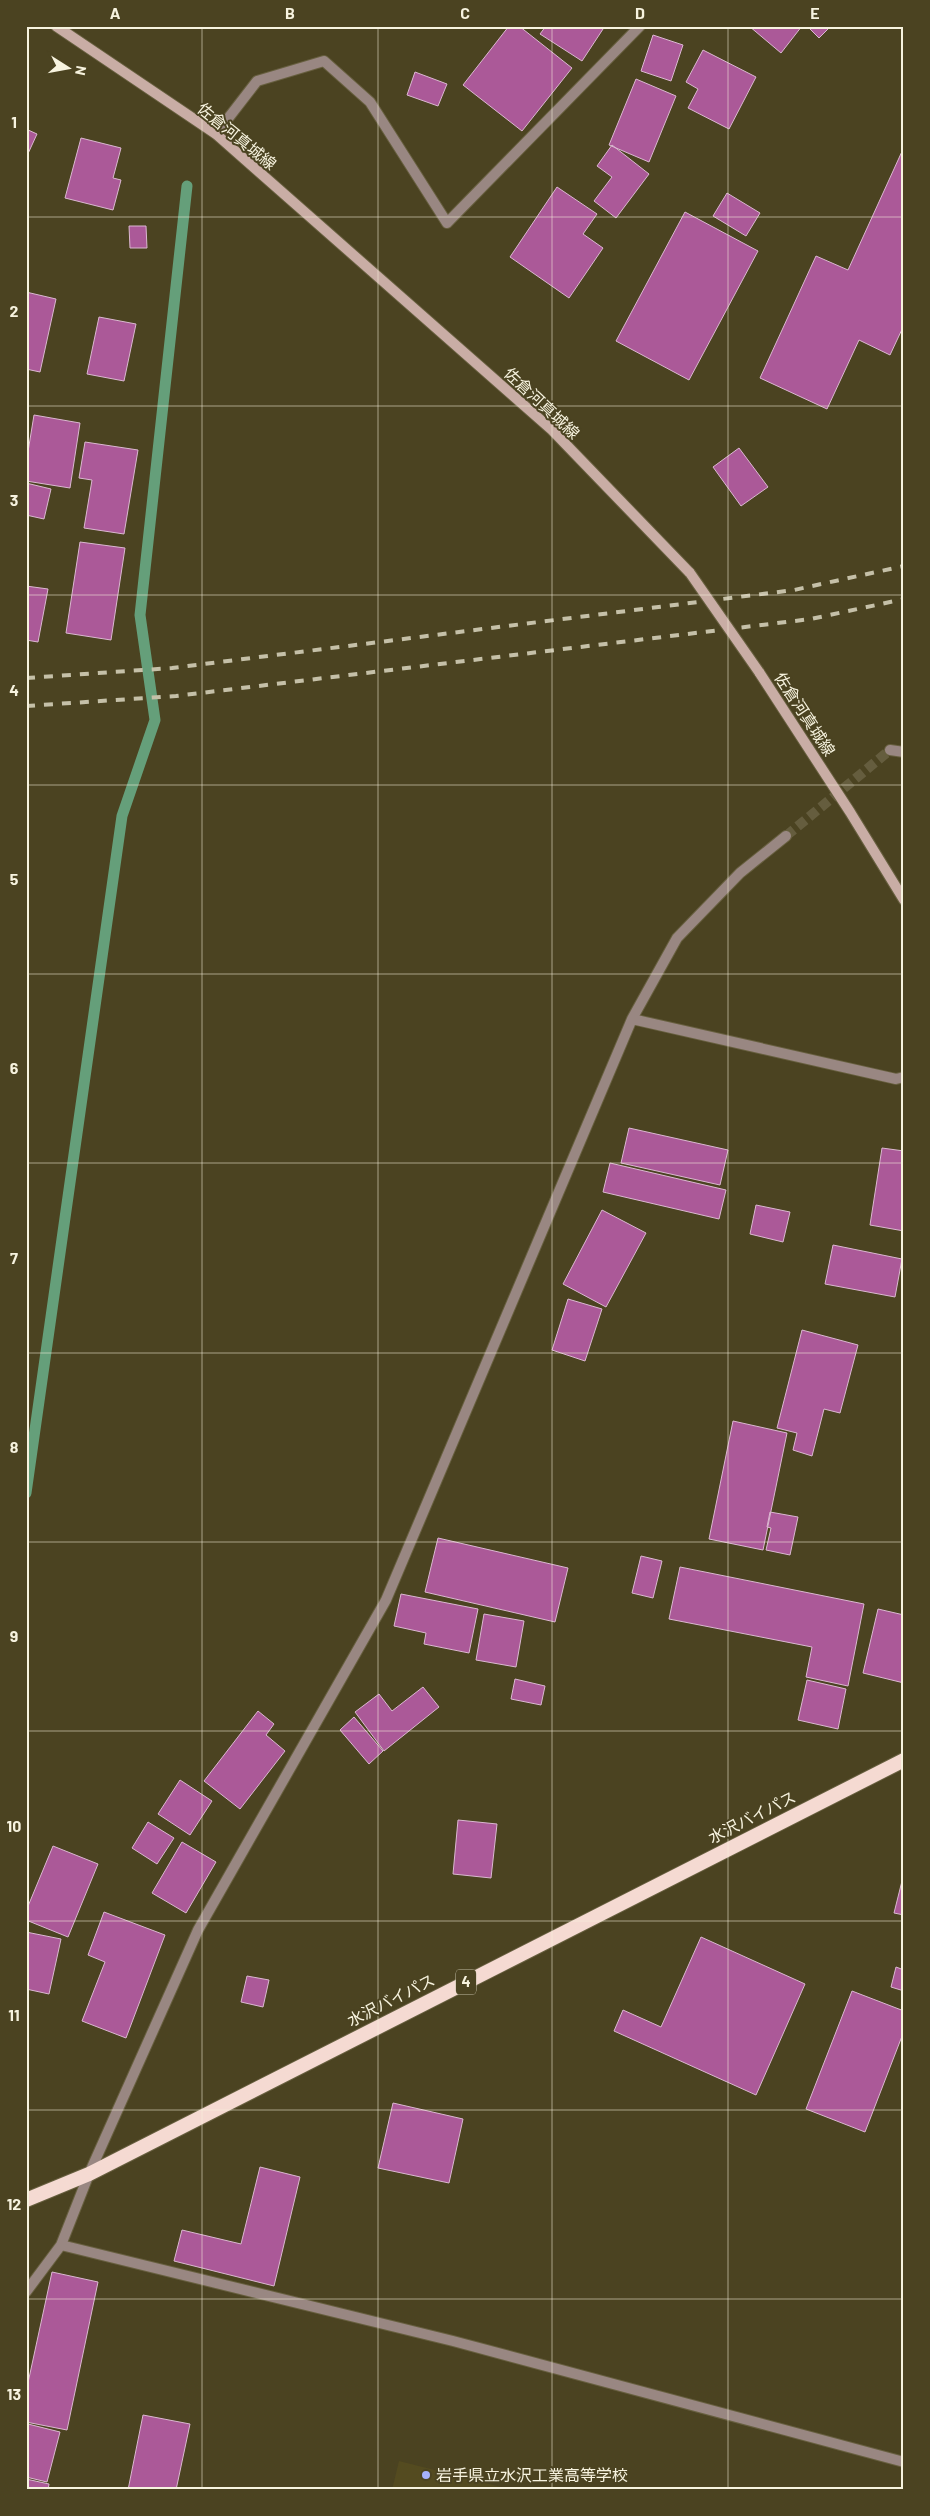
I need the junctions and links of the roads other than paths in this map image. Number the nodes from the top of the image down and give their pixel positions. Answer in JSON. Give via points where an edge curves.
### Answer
{"nodes":[{"id":1,"x":56,"y":26,"type":"edge"},
{"id":2,"x":640,"y":26,"type":"edge"},
{"id":3,"x":216,"y":134,"type":"junction"},
{"id":4,"x":890,"y":750,"type":"dead end"},
{"id":5,"x":904,"y":752,"type":"edge"},
{"id":6,"x":786,"y":836,"type":"tunnel mouth"},
{"id":7,"x":904,"y":900,"type":"edge"},
{"id":8,"x":632,"y":1018,"type":"junction"},
{"id":9,"x":904,"y":1077,"type":"edge"},
{"id":10,"x":904,"y":1760,"type":"edge"},
{"id":11,"x":89,"y":2174,"type":"junction"},
{"id":12,"x":26,"y":2200,"type":"edge"},
{"id":13,"x":61,"y":2245,"type":"junction"},
{"id":14,"x":26,"y":2292,"type":"edge"},
{"id":15,"x":904,"y":2462,"type":"edge"}],
"edges":[{"from":1,"to":3,"type":"main road","name":"佐倉河真城線"},
{"from":2,"to":3,"type":"street","via":[[447,223],[370,102],[324,61],[256,81]]},
{"from":3,"to":7,"type":"main road","name":"佐倉河真城線","bridge":true,"via":[[552,430],[690,573],[760,672]]},
{"from":4,"to":5,"type":"street"},
{"from":6,"to":8,"type":"street","via":[[740,873],[677,938]]},
{"from":8,"to":9,"type":"street","via":[[896,1079]]},
{"from":8,"to":11,"type":"street","via":[[386,1600],[198,1930]]},
{"from":10,"to":11,"type":"highway","name":"水沢バイパス","number":"4"},
{"from":11,"to":12,"type":"highway","name":"水沢バイパス","number":"4"},
{"from":11,"to":13,"type":"street"},
{"from":13,"to":14,"type":"street"},
{"from":13,"to":15,"type":"street","via":[[453,2341]]}]}
